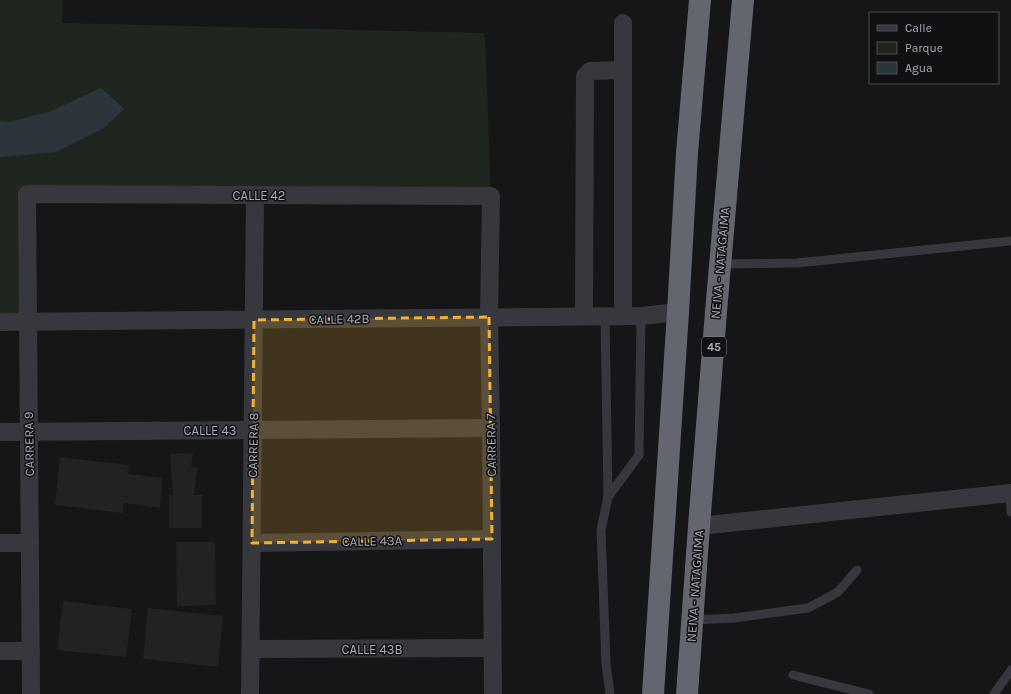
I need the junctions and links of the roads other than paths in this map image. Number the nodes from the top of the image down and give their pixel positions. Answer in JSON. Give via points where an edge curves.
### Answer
{"nodes":[{"id":1,"x":700,"y":0,"type":"edge"},
{"id":2,"x":743,"y":0,"type":"edge"},
{"id":3,"x":623,"y":23,"type":"dead end"},
{"id":4,"x":623,"y":70,"type":"junction"},
{"id":5,"x":27,"y":194,"type":"joint"},
{"id":6,"x":255,"y":196,"type":"junction"},
{"id":7,"x":491,"y":196,"type":"joint"},
{"id":8,"x":1011,"y":241,"type":"edge"},
{"id":9,"x":720,"y":264,"type":"junction"},
{"id":10,"x":678,"y":312,"type":"junction"},
{"id":11,"x":584,"y":316,"type":"junction"},
{"id":12,"x":605,"y":316,"type":"junction"},
{"id":13,"x":623,"y":316,"type":"junction"},
{"id":14,"x":641,"y":316,"type":"junction"},
{"id":15,"x":489,"y":318,"type":"junction"},
{"id":16,"x":254,"y":320,"type":"junction"},
{"id":17,"x":0,"y":322,"type":"edge"},
{"id":18,"x":28,"y":322,"type":"junction"},
{"id":19,"x":491,"y":428,"type":"junction"},
{"id":20,"x":253,"y":430,"type":"junction"},
{"id":21,"x":29,"y":431,"type":"junction"},
{"id":22,"x":0,"y":432,"type":"edge"},
{"id":23,"x":1011,"y":493,"type":"edge"},
{"id":24,"x":608,"y":497,"type":"junction"},
{"id":25,"x":1011,"y":512,"type":"edge"},
{"id":26,"x":699,"y":526,"type":"junction"},
{"id":27,"x":492,"y":539,"type":"junction"},
{"id":28,"x":0,"y":543,"type":"edge"},
{"id":29,"x":30,"y":543,"type":"junction"},
{"id":30,"x":252,"y":543,"type":"junction"},
{"id":31,"x":857,"y":570,"type":"dead end"},
{"id":32,"x":693,"y":620,"type":"junction"},
{"id":33,"x":492,"y":648,"type":"junction"},
{"id":34,"x":251,"y":649,"type":"junction"},
{"id":35,"x":0,"y":651,"type":"edge"},
{"id":36,"x":31,"y":651,"type":"junction"},
{"id":37,"x":1011,"y":670,"type":"edge"},
{"id":38,"x":793,"y":675,"type":"dead end"},
{"id":39,"x":31,"y":694,"type":"edge"},
{"id":40,"x":250,"y":694,"type":"edge"},
{"id":41,"x":493,"y":694,"type":"edge"},
{"id":42,"x":610,"y":694,"type":"edge"},
{"id":43,"x":652,"y":694,"type":"edge"},
{"id":44,"x":687,"y":694,"type":"edge"},
{"id":45,"x":869,"y":694,"type":"edge"},
{"id":46,"x":994,"y":694,"type":"edge"}],
"edges":[{"from":1,"to":10,"type":"highway","via":[[687,153]]},
{"from":2,"to":9,"type":"highway","name":"NEIVA - NATAGAIMA","number":"45"},
{"from":3,"to":4,"type":"street"},
{"from":4,"to":11,"type":"street","via":[[590,71],[585,76]]},
{"from":4,"to":13,"type":"street"},
{"from":5,"to":6,"type":"street","name":"CALLE 42"},
{"from":5,"to":18,"type":"street","name":"CARRERA 9"},
{"from":6,"to":7,"type":"street","name":"CALLE 42"},
{"from":6,"to":16,"type":"street","name":"CARRERA 8"},
{"from":7,"to":15,"type":"street","name":"CARRERA 7"},
{"from":8,"to":9,"type":"lane","via":[[797,263]]},
{"from":9,"to":26,"type":"highway","name":"NEIVA - NATAGAIMA","number":"45"},
{"from":10,"to":14,"type":"street","name":"CALLE 42B"},
{"from":10,"to":43,"type":"highway"},
{"from":11,"to":12,"type":"street","name":"CALLE 42B"},
{"from":11,"to":15,"type":"street","name":"CALLE 42B"},
{"from":12,"to":13,"type":"street","name":"CALLE 42B"},
{"from":12,"to":24,"type":"lane"},
{"from":13,"to":14,"type":"street","name":"CALLE 42B"},
{"from":14,"to":24,"type":"lane","via":[[639,455]]},
{"from":15,"to":16,"type":"street","name":"CALLE 42B"},
{"from":15,"to":19,"type":"street","name":"CARRERA 7"},
{"from":16,"to":18,"type":"street","name":"CALLE 42B"},
{"from":16,"to":20,"type":"street","name":"CARRERA 8"},
{"from":17,"to":18,"type":"street","name":"CALLE 42B"},
{"from":18,"to":21,"type":"street","name":"CARRERA 9"},
{"from":19,"to":20,"type":"street","name":"CALLE 43"},
{"from":19,"to":27,"type":"street","name":"CARRERA 7"},
{"from":20,"to":21,"type":"street","name":"CALLE 43"},
{"from":20,"to":30,"type":"street","name":"CARRERA 8"},
{"from":21,"to":22,"type":"street","name":"CALLE 43"},
{"from":21,"to":29,"type":"street","name":"CARRERA 9"},
{"from":23,"to":25,"type":"lane"},
{"from":23,"to":26,"type":"street"},
{"from":24,"to":42,"type":"lane","via":[[601,530],[606,664]]},
{"from":26,"to":32,"type":"highway","name":"NEIVA - NATAGAIMA","number":"45"},
{"from":27,"to":30,"type":"street","name":"CALLE 43A"},
{"from":27,"to":33,"type":"street","name":"CARRERA 7"},
{"from":28,"to":29,"type":"street"},
{"from":29,"to":36,"type":"street","name":"CARRERA 9"},
{"from":30,"to":34,"type":"street","name":"CARRERA 8"},
{"from":31,"to":32,"type":"lane","via":[[838,592],[808,608],[734,618]]},
{"from":32,"to":44,"type":"highway","name":"NEIVA - NATAGAIMA","number":"45"},
{"from":33,"to":34,"type":"street","name":"CALLE 43B"},
{"from":33,"to":41,"type":"street","name":"CARRERA 7"},
{"from":34,"to":40,"type":"street","name":"CARRERA 8"},
{"from":35,"to":36,"type":"street"},
{"from":36,"to":39,"type":"street","name":"CARRERA 9"},
{"from":37,"to":46,"type":"lane"},
{"from":38,"to":45,"type":"lane"}]}
